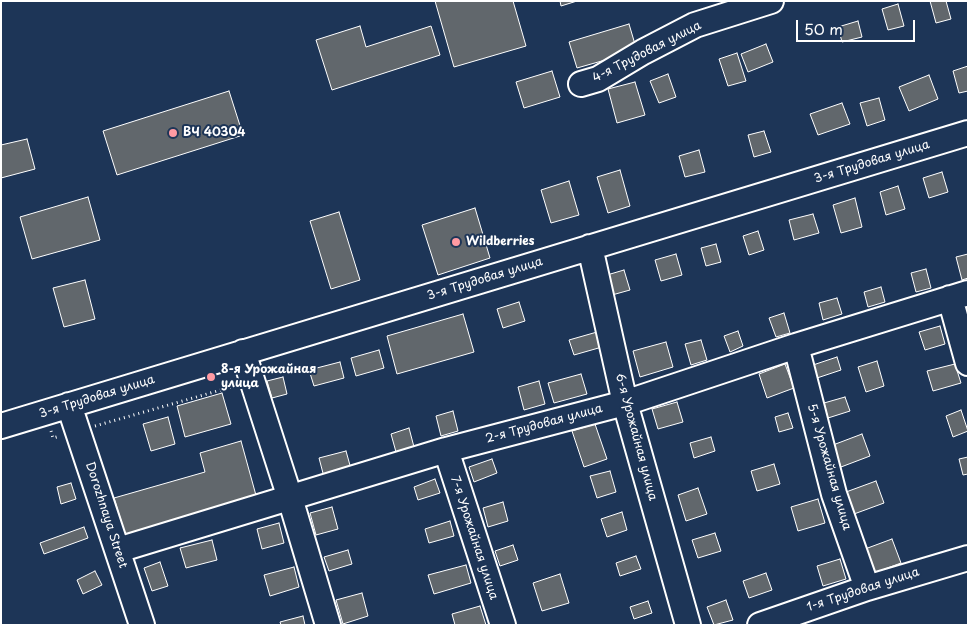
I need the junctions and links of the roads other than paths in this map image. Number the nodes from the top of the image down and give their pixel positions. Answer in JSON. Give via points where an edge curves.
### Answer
{"nodes":[{"id":1,"x":771,"y":1,"type":"edge"},
{"id":2,"x":581,"y":84,"type":"dead end"},
{"id":3,"x":968,"y":133,"type":"edge"},
{"id":4,"x":590,"y":247,"type":"junction"},
{"id":5,"x":959,"y":296,"type":"edge"},
{"id":6,"x":796,"y":346,"type":"junction"},
{"id":7,"x":242,"y":352,"type":"junction"},
{"id":8,"x":968,"y":364,"type":"edge"},
{"id":9,"x":625,"y":403,"type":"junction"},
{"id":10,"x":69,"y":405,"type":"junction"},
{"id":11,"x":1,"y":426,"type":"edge"},
{"id":12,"x":446,"y":450,"type":"junction"},
{"id":13,"x":290,"y":498,"type":"junction"},
{"id":14,"x":118,"y":550,"type":"junction"},
{"id":15,"x":968,"y":558,"type":"edge"},
{"id":16,"x":867,"y":588,"type":"junction"},
{"id":17,"x":142,"y":625,"type":"edge"},
{"id":18,"x":328,"y":625,"type":"edge"},
{"id":19,"x":503,"y":625,"type":"edge"},
{"id":20,"x":688,"y":625,"type":"edge"},
{"id":21,"x":760,"y":625,"type":"edge"}],
"edges":[{"from":1,"to":2,"type":"street","name":"4-я Трудовая улица","via":[[695,25],[598,79]]},
{"from":3,"to":4,"type":"street","name":"3-я Трудовая улица"},
{"from":4,"to":7,"type":"street","name":"3-я Трудовая улица"},
{"from":4,"to":9,"type":"street","name":"6-я Урожайная улица"},
{"from":5,"to":6,"type":"street","name":"2-я Трудовая улица"},
{"from":5,"to":8,"type":"street"},
{"from":6,"to":9,"type":"street","name":"2-я Трудовая улица"},
{"from":6,"to":16,"type":"street","name":"5-я Урожайная улица","via":[[834,494]]},
{"from":7,"to":10,"type":"street","name":"3-я Трудовая улица"},
{"from":7,"to":13,"type":"street"},
{"from":9,"to":12,"type":"street","name":"2-я Трудовая улица"},
{"from":9,"to":20,"type":"street","name":"6-я Урожайная улица"},
{"from":10,"to":11,"type":"street","name":"3-я Трудовая улица"},
{"from":10,"to":14,"type":"street","name":"Dorozhnaya Street"},
{"from":12,"to":13,"type":"street","name":"2-я Трудовая улица"},
{"from":12,"to":19,"type":"street","name":"7-я Урожайная улица"},
{"from":13,"to":14,"type":"street","name":"2-я Трудовая улица"},
{"from":13,"to":18,"type":"street"},
{"from":14,"to":17,"type":"street","name":"Dorozhnaya Street"},
{"from":15,"to":16,"type":"street","name":"1-я Трудовая улица"},
{"from":16,"to":21,"type":"street","name":"1-я Трудовая улица"}]}
